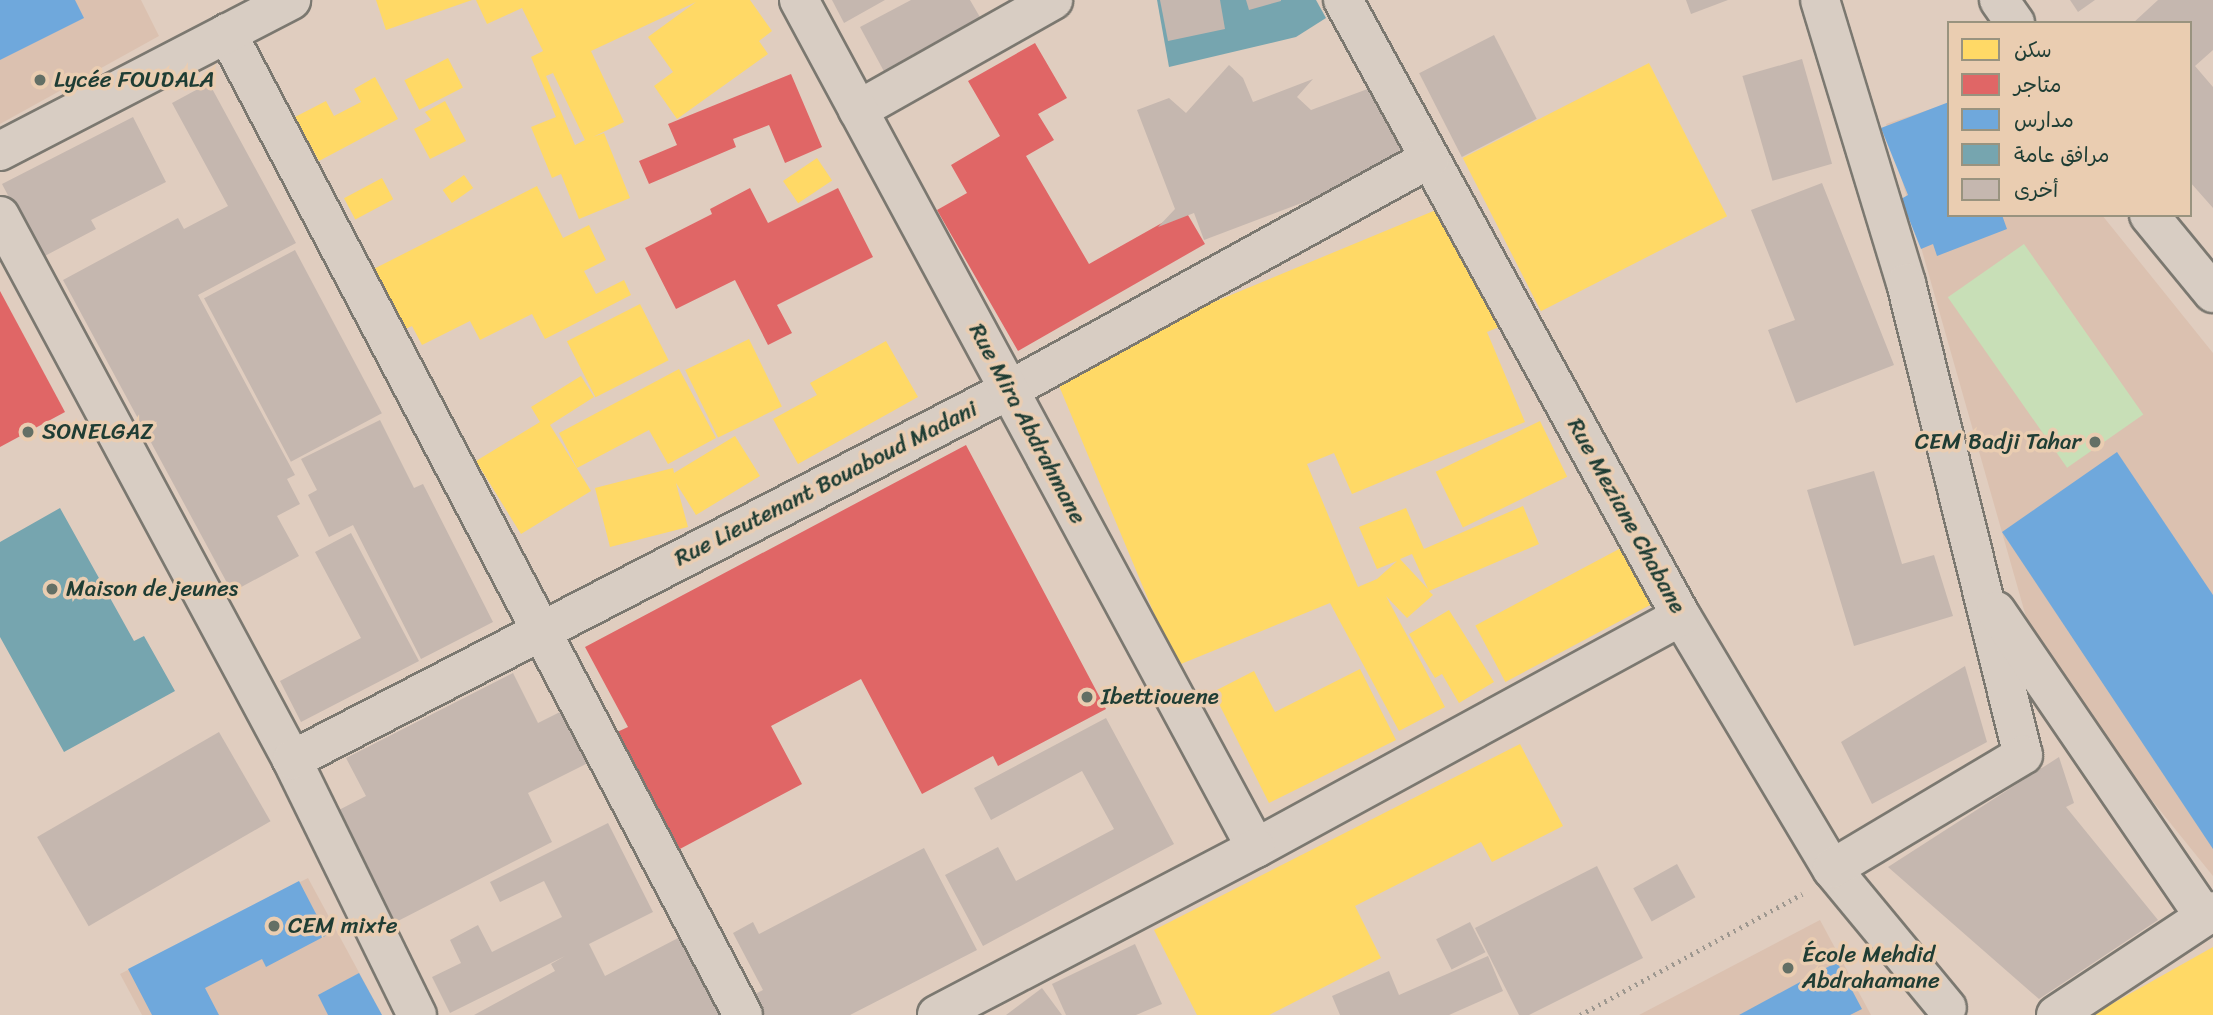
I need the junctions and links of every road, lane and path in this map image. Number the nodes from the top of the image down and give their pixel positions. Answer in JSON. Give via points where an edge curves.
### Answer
{"nodes":[{"id":1,"x":291,"y":0,"type":"edge"},
{"id":2,"x":799,"y":0,"type":"edge"},
{"id":3,"x":1053,"y":0,"type":"edge"},
{"id":4,"x":1343,"y":0,"type":"edge"},
{"id":5,"x":1820,"y":0,"type":"edge"},
{"id":6,"x":1999,"y":0,"type":"edge"},
{"id":7,"x":2014,"y":21,"type":"edge"},
{"id":8,"x":228,"y":33,"type":"junction"},
{"id":9,"x":858,"y":110,"type":"junction"},
{"id":10,"x":0,"y":151,"type":"edge"},
{"id":11,"x":1430,"y":159,"type":"junction"},
{"id":12,"x":0,"y":216,"type":"edge"},
{"id":13,"x":2151,"y":217,"type":"edge"},
{"id":14,"x":2213,"y":293,"type":"edge"},
{"id":15,"x":1009,"y":390,"type":"junction"},
{"id":16,"x":1982,"y":589,"type":"junction"},
{"id":17,"x":1681,"y":615,"type":"junction"},
{"id":18,"x":540,"y":631,"type":"junction"},
{"id":19,"x":292,"y":760,"type":"junction"},
{"id":20,"x":1256,"y":848,"type":"junction"},
{"id":21,"x":1832,"y":869,"type":"junction"},
{"id":22,"x":2208,"y":914,"type":"edge"},
{"id":23,"x":1953,"y":1013,"type":"edge"},
{"id":24,"x":417,"y":1015,"type":"edge"},
{"id":25,"x":743,"y":1015,"type":"edge"},
{"id":26,"x":937,"y":1015,"type":"edge"},
{"id":27,"x":1580,"y":1015,"type":"edge"},
{"id":28,"x":2056,"y":1015,"type":"edge"}],
"edges":[{"from":1,"to":8,"type":"street"},
{"from":2,"to":9,"type":"street","name":"Rue Mira Abdrahmane"},
{"from":3,"to":9,"type":"street"},
{"from":4,"to":11,"type":"street","name":"Rue Meziane Chabane"},
{"from":5,"to":16,"type":"street","via":[[1906,284]]},
{"from":6,"to":7,"type":"street"},
{"from":8,"to":10,"type":"street"},
{"from":8,"to":18,"type":"street"},
{"from":9,"to":15,"type":"street","name":"Rue Mira Abdrahmane"},
{"from":11,"to":15,"type":"street","name":"Rue Lieutenant Bouaboud Madani"},
{"from":11,"to":17,"type":"street","name":"Rue Meziane Chabane"},
{"from":12,"to":19,"type":"street"},
{"from":13,"to":14,"type":"street"},
{"from":15,"to":18,"type":"street","name":"Rue Lieutenant Bouaboud Madani"},
{"from":15,"to":20,"type":"street","name":"Rue Mira Abdrahmane"},
{"from":16,"to":21,"type":"street","via":[[2023,755]]},
{"from":16,"to":22,"type":"street"},
{"from":17,"to":20,"type":"street"},
{"from":17,"to":21,"type":"street","name":"Rue Meziane Chabane"},
{"from":18,"to":19,"type":"street","name":"Rue Lieutenant Bouaboud Madani"},
{"from":18,"to":25,"type":"street"},
{"from":19,"to":24,"type":"street"},
{"from":20,"to":26,"type":"street"},
{"from":21,"to":23,"type":"street","name":"Rue Meziane Chabane"},
{"from":21,"to":27,"type":"path","via":[[1798,897]]},
{"from":22,"to":28,"type":"street"}]}
